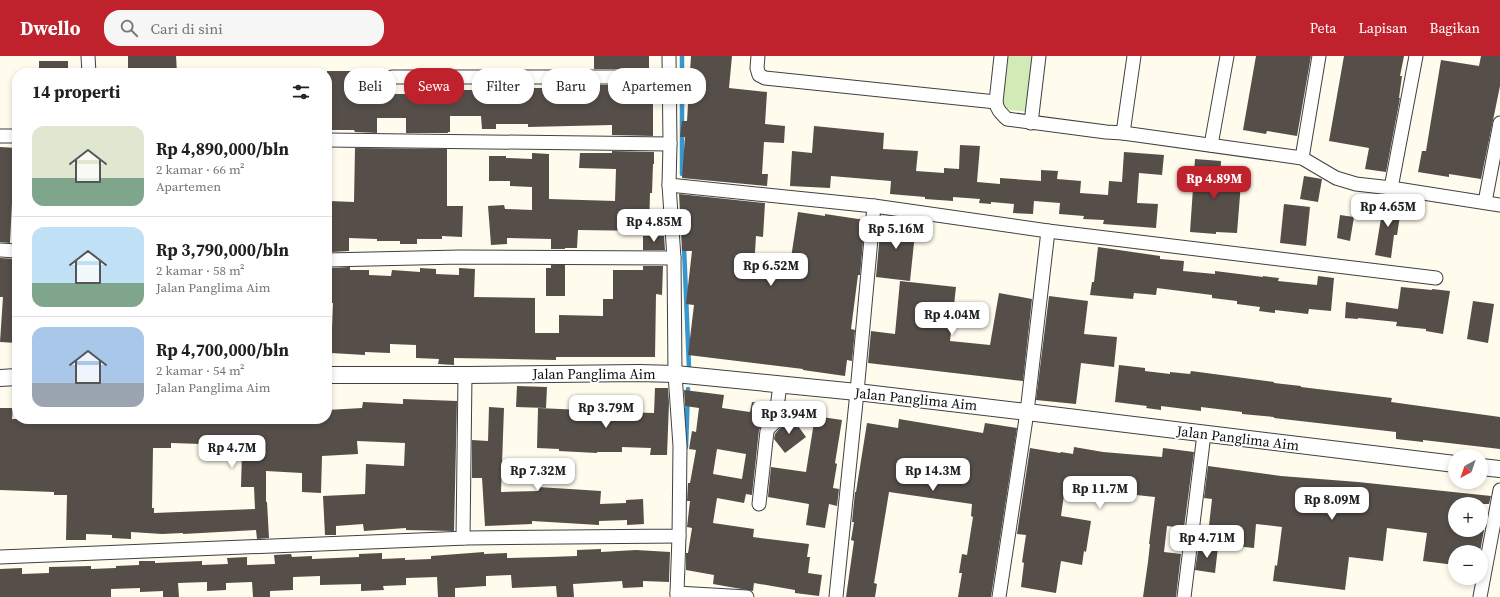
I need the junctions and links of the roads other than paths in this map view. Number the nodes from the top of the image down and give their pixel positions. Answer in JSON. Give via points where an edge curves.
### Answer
{"nodes":[{"id":1,"x":88,"y":56,"type":"edge"},
{"id":2,"x":669,"y":56,"type":"edge"},
{"id":3,"x":758,"y":56,"type":"edge"},
{"id":4,"x":1001,"y":56,"type":"edge"},
{"id":5,"x":1039,"y":56,"type":"edge"},
{"id":6,"x":1134,"y":56,"type":"edge"},
{"id":7,"x":1227,"y":56,"type":"edge"},
{"id":8,"x":1319,"y":56,"type":"edge"},
{"id":9,"x":1416,"y":56,"type":"edge"},
{"id":10,"x":89,"y":68,"type":"edge"},
{"id":11,"x":669,"y":68,"type":"edge"},
{"id":12,"x":396,"y":77,"type":"edge"},
{"id":13,"x":608,"y":77,"type":"edge"},
{"id":14,"x":996,"y":102,"type":"junction"},
{"id":15,"x":669,"y":104,"type":"edge"},
{"id":16,"x":1032,"y":122,"type":"junction"},
{"id":17,"x":1500,"y":122,"type":"edge"},
{"id":18,"x":1123,"y":133,"type":"junction"},
{"id":19,"x":0,"y":136,"type":"edge"},
{"id":20,"x":12,"y":136,"type":"edge"},
{"id":21,"x":332,"y":140,"type":"edge"},
{"id":22,"x":670,"y":144,"type":"junction"},
{"id":23,"x":1211,"y":145,"type":"junction"},
{"id":24,"x":1302,"y":158,"type":"junction"},
{"id":25,"x":669,"y":185,"type":"junction"},
{"id":26,"x":1392,"y":188,"type":"junction"},
{"id":27,"x":1485,"y":202,"type":"junction"},
{"id":28,"x":1500,"y":204,"type":"edge"},
{"id":29,"x":874,"y":206,"type":"junction"},
{"id":30,"x":1048,"y":232,"type":"junction"},
{"id":31,"x":0,"y":250,"type":"edge"},
{"id":32,"x":12,"y":251,"type":"edge"},
{"id":33,"x":674,"y":258,"type":"junction"},
{"id":34,"x":332,"y":260,"type":"edge"},
{"id":35,"x":1436,"y":278,"type":"dead end"},
{"id":36,"x":675,"y":374,"type":"junction"},
{"id":37,"x":332,"y":375,"type":"edge"},
{"id":38,"x":465,"y":375,"type":"junction"},
{"id":39,"x":12,"y":377,"type":"edge"},
{"id":40,"x":0,"y":378,"type":"edge"},
{"id":41,"x":780,"y":385,"type":"junction"},
{"id":42,"x":857,"y":392,"type":"junction"},
{"id":43,"x":1027,"y":412,"type":"junction"},
{"id":44,"x":1204,"y":434,"type":"junction"},
{"id":45,"x":1448,"y":463,"type":"edge"},
{"id":46,"x":1488,"y":468,"type":"edge"},
{"id":47,"x":1500,"y":469,"type":"edge"},
{"id":48,"x":1500,"y":490,"type":"edge"},
{"id":49,"x":759,"y":504,"type":"dead end"},
{"id":50,"x":679,"y":536,"type":"junction"},
{"id":51,"x":463,"y":538,"type":"junction"},
{"id":52,"x":0,"y":557,"type":"edge"},
{"id":53,"x":677,"y":595,"type":"edge"},
{"id":54,"x":747,"y":597,"type":"edge"},
{"id":55,"x":836,"y":597,"type":"edge"},
{"id":56,"x":999,"y":597,"type":"edge"},
{"id":57,"x":1184,"y":597,"type":"edge"},
{"id":58,"x":1480,"y":597,"type":"edge"}],
"edges":[{"from":1,"to":10,"type":"street"},
{"from":2,"to":11,"type":"street"},
{"from":3,"to":14,"type":"street","via":[[757,68],[760,75],[765,78]]},
{"from":4,"to":14,"type":"street"},
{"from":5,"to":16,"type":"street"},
{"from":6,"to":18,"type":"street"},
{"from":7,"to":23,"type":"street"},
{"from":8,"to":24,"type":"street"},
{"from":9,"to":26,"type":"street"},
{"from":12,"to":13,"type":"street"},
{"from":14,"to":16,"type":"street","via":[[997,108],[1007,119]]},
{"from":15,"to":22,"type":"street"},
{"from":16,"to":18,"type":"street"},
{"from":17,"to":27,"type":"street"},
{"from":18,"to":23,"type":"street"},
{"from":19,"to":20,"type":"street"},
{"from":21,"to":22,"type":"street"},
{"from":22,"to":25,"type":"street"},
{"from":23,"to":24,"type":"street"},
{"from":24,"to":26,"type":"street","via":[[1336,178],[1356,184]]},
{"from":25,"to":29,"type":"street"},
{"from":25,"to":33,"type":"street"},
{"from":26,"to":27,"type":"street"},
{"from":27,"to":28,"type":"street"},
{"from":29,"to":30,"type":"street"},
{"from":29,"to":42,"type":"street"},
{"from":30,"to":35,"type":"street"},
{"from":30,"to":43,"type":"street"},
{"from":31,"to":32,"type":"street"},
{"from":33,"to":34,"type":"street","via":[[460,257]]},
{"from":33,"to":36,"type":"street"},
{"from":36,"to":38,"type":"street","name":"Jalan Panglima Aim"},
{"from":36,"to":41,"type":"street","name":"Jalan Panglima Aim"},
{"from":36,"to":50,"type":"street","via":[[680,446]]},
{"from":37,"to":38,"type":"street","name":"Jalan Panglima Aim"},
{"from":38,"to":51,"type":"street"},
{"from":39,"to":40,"type":"street"},
{"from":41,"to":42,"type":"street","name":"Jalan Panglima Aim"},
{"from":41,"to":49,"type":"street","via":[[775,422],[767,431]]},
{"from":42,"to":43,"type":"street","name":"Jalan Panglima Aim"},
{"from":42,"to":55,"type":"street"},
{"from":43,"to":44,"type":"street","name":"Jalan Panglima Aim"},
{"from":43,"to":56,"type":"street"},
{"from":44,"to":45,"type":"street","name":"Jalan Panglima Aim"},
{"from":44,"to":57,"type":"street"},
{"from":46,"to":47,"type":"street"},
{"from":48,"to":58,"type":"street"},
{"from":50,"to":51,"type":"street"},
{"from":50,"to":53,"type":"street"},
{"from":51,"to":52,"type":"street"},
{"from":53,"to":54,"type":"street"}]}
